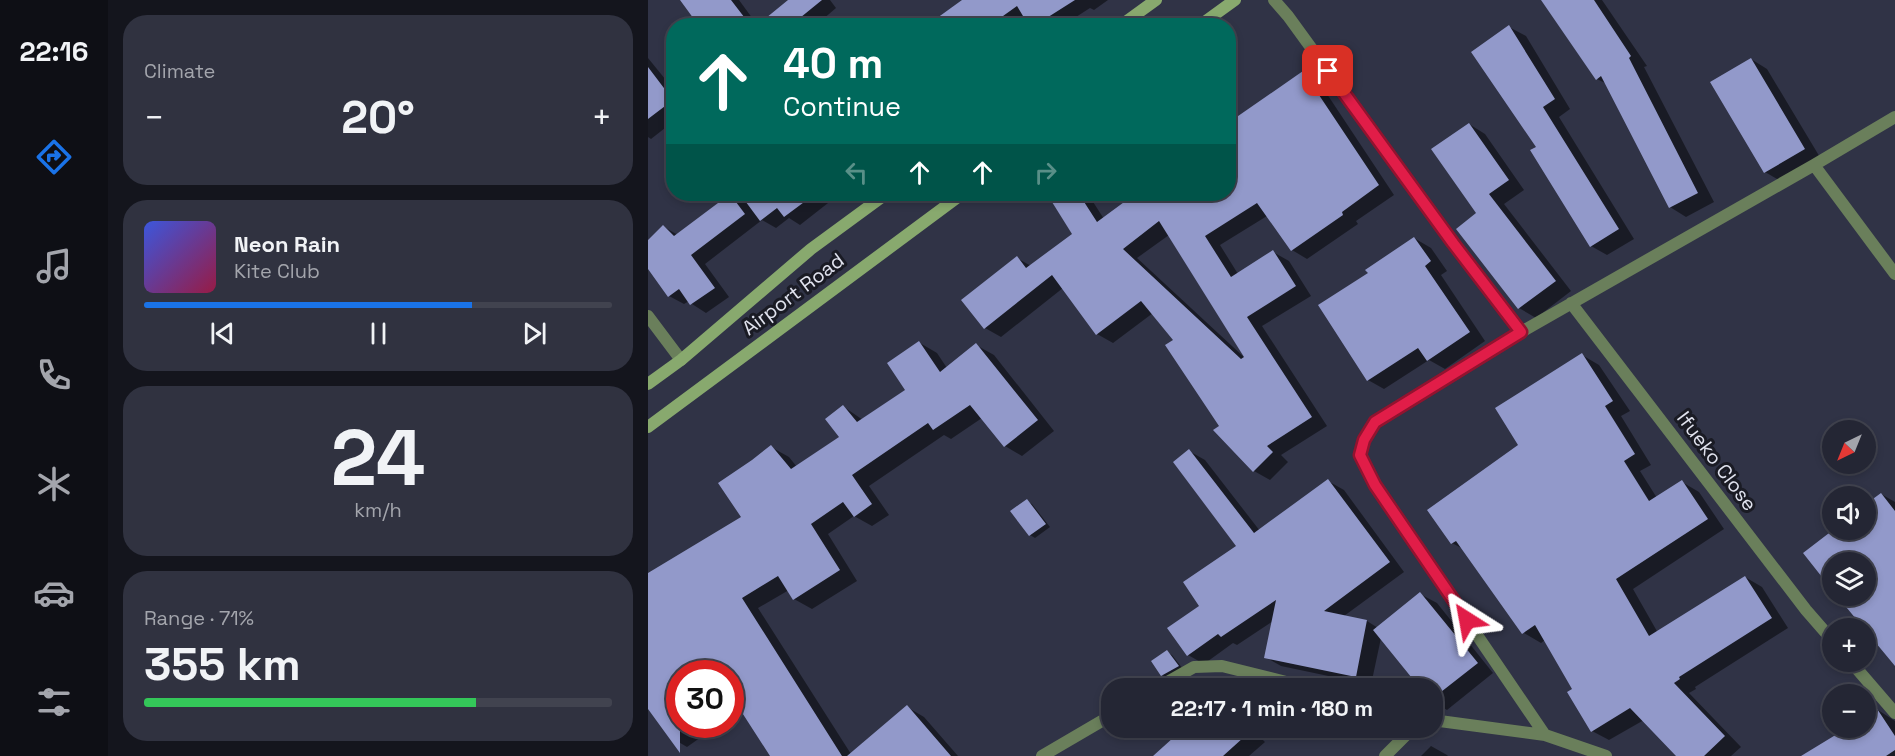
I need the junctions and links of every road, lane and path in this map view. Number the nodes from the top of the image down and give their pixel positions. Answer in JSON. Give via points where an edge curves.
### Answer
{"nodes":[{"id":1,"x":1156,"y":0,"type":"edge"},
{"id":2,"x":1235,"y":0,"type":"edge"},
{"id":3,"x":1274,"y":0,"type":"edge"},
{"id":4,"x":1131,"y":18,"type":"edge"},
{"id":5,"x":1210,"y":18,"type":"edge"},
{"id":6,"x":1895,"y":117,"type":"edge"},
{"id":7,"x":1814,"y":165,"type":"junction"},
{"id":8,"x":876,"y":201,"type":"edge"},
{"id":9,"x":953,"y":201,"type":"edge"},
{"id":10,"x":1895,"y":274,"type":"edge"},
{"id":11,"x":1571,"y":303,"type":"junction"},
{"id":12,"x":648,"y":316,"type":"edge"},
{"id":13,"x":1521,"y":332,"type":"junction"},
{"id":14,"x":681,"y":360,"type":"junction"},
{"id":15,"x":648,"y":384,"type":"edge"},
{"id":16,"x":648,"y":427,"type":"edge"},
{"id":17,"x":1822,"y":628,"type":"edge"},
{"id":18,"x":1860,"y":672,"type":"edge"},
{"id":19,"x":1175,"y":678,"type":"edge"},
{"id":20,"x":1270,"y":678,"type":"edge"},
{"id":21,"x":1895,"y":713,"type":"edge"},
{"id":22,"x":1101,"y":721,"type":"edge"},
{"id":23,"x":1443,"y":721,"type":"edge"},
{"id":24,"x":1545,"y":735,"type":"junction"},
{"id":25,"x":1403,"y":738,"type":"edge"},
{"id":26,"x":1042,"y":756,"type":"edge"},
{"id":27,"x":1385,"y":756,"type":"edge"},
{"id":28,"x":1606,"y":756,"type":"edge"}],
"edges":[{"from":1,"to":4,"type":"main road"},
{"from":2,"to":5,"type":"main road"},
{"from":3,"to":13,"type":"street"},
{"from":6,"to":7,"type":"street"},
{"from":7,"to":10,"type":"street"},
{"from":7,"to":11,"type":"street"},
{"from":8,"to":14,"type":"main road","name":"Airport Road","via":[[811,249]]},
{"from":9,"to":16,"type":"main road","name":"Airport Road"},
{"from":11,"to":13,"type":"street"},
{"from":11,"to":17,"type":"street","name":"Ifueko Close"},
{"from":12,"to":14,"type":"street"},
{"from":13,"to":24,"type":"street","via":[[1375,422],[1360,455],[1375,485]]},
{"from":14,"to":15,"type":"main road","name":"Airport Road"},
{"from":18,"to":21,"type":"street"},
{"from":19,"to":20,"type":"street","via":[[1194,667],[1222,666]]},
{"from":22,"to":26,"type":"street"},
{"from":23,"to":24,"type":"street"},
{"from":24,"to":28,"type":"street"},
{"from":25,"to":27,"type":"street"}]}
